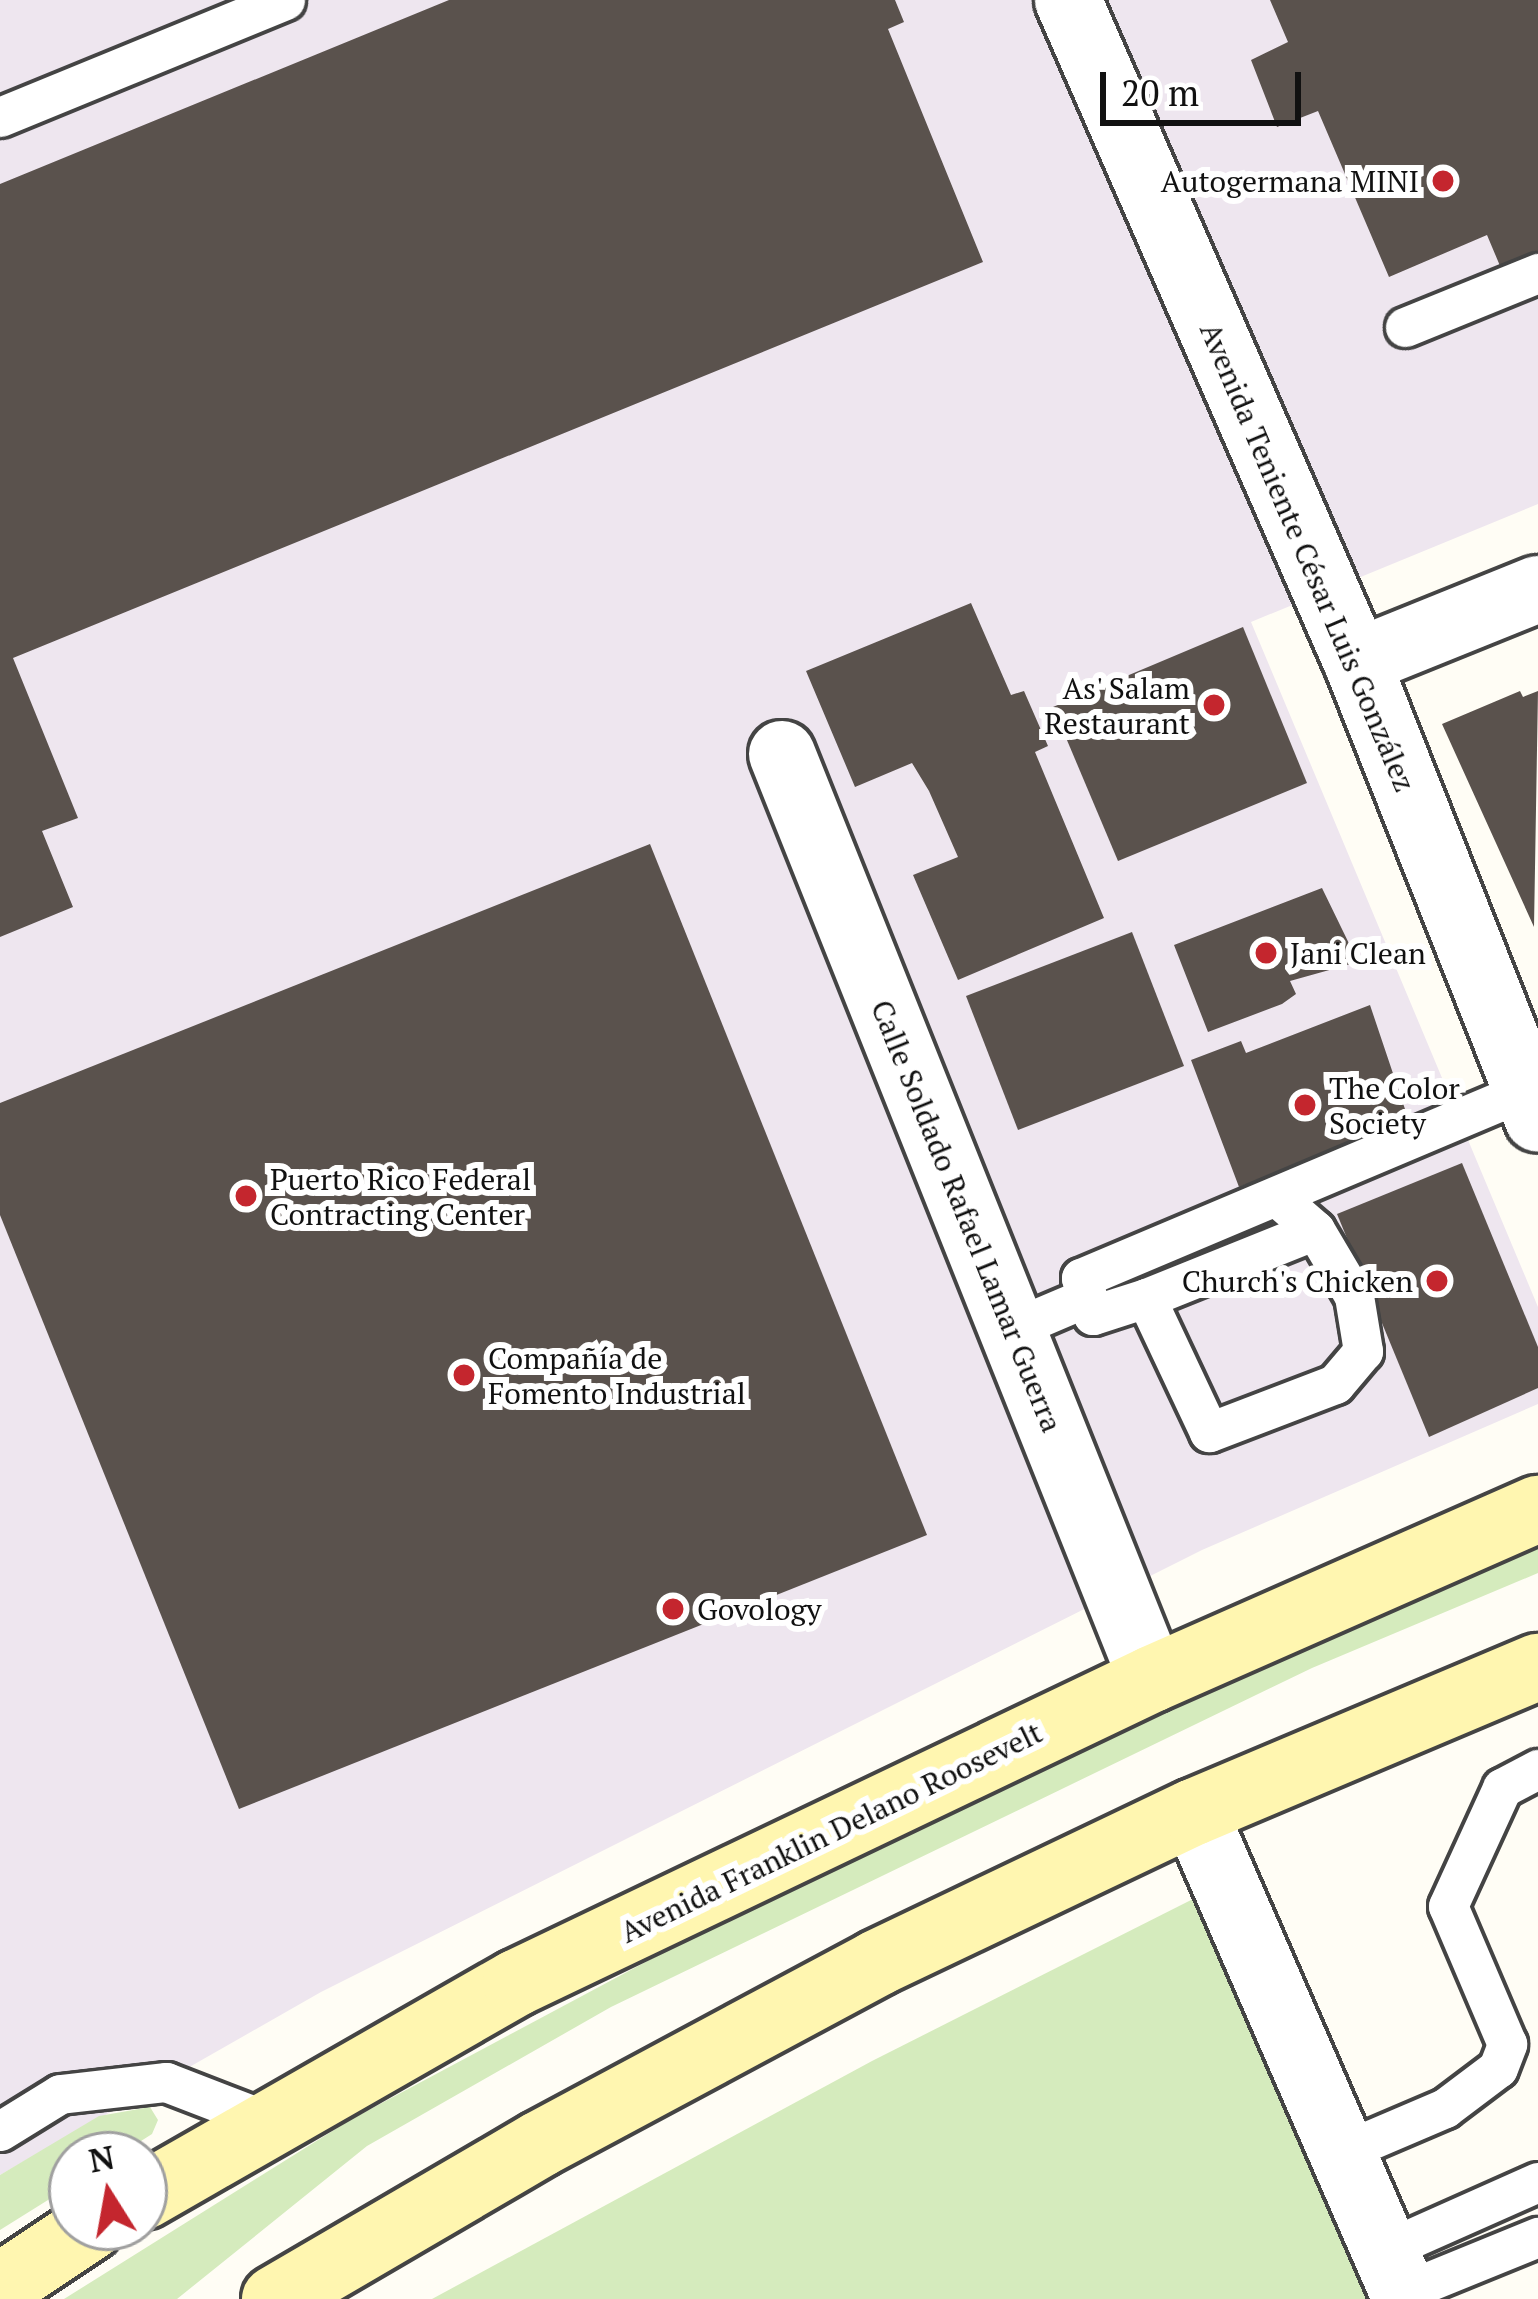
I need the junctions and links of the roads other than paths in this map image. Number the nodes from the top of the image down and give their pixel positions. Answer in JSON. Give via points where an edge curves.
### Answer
{"nodes":[{"id":1,"x":285,"y":0,"type":"edge"},
{"id":2,"x":1069,"y":0,"type":"edge"},
{"id":3,"x":0,"y":117,"type":"edge"},
{"id":4,"x":1538,"y":273,"type":"edge"},
{"id":5,"x":1405,"y":327,"type":"dead end"},
{"id":6,"x":1538,"y":589,"type":"edge"},
{"id":7,"x":1357,"y":662,"type":"junction"},
{"id":8,"x":782,"y":754,"type":"dead end"},
{"id":9,"x":1532,"y":1104,"type":"edge"},
{"id":10,"x":1278,"y":1198,"type":"junction"},
{"id":11,"x":1315,"y":1230,"type":"junction"},
{"id":12,"x":1087,"y":1297,"type":"junction"},
{"id":13,"x":1147,"y":1298,"type":"junction"},
{"id":14,"x":1012,"y":1329,"type":"junction"},
{"id":15,"x":1538,"y":1509,"type":"edge"},
{"id":16,"x":1538,"y":1667,"type":"edge"},
{"id":17,"x":1152,"y":1678,"type":"junction"},
{"id":18,"x":1538,"y":1769,"type":"edge"},
{"id":19,"x":1194,"y":1812,"type":"junction"},
{"id":20,"x":272,"y":2123,"type":"junction"},
{"id":21,"x":0,"y":2131,"type":"edge"},
{"id":22,"x":1342,"y":2152,"type":"junction"},
{"id":23,"x":168,"y":2182,"type":"edge"},
{"id":24,"x":1538,"y":2182,"type":"edge"},
{"id":25,"x":1538,"y":2237,"type":"edge"},
{"id":26,"x":54,"y":2251,"type":"edge"},
{"id":27,"x":1398,"y":2280,"type":"edge"},
{"id":28,"x":0,"y":2287,"type":"edge"},
{"id":29,"x":274,"y":2299,"type":"edge"}],
"edges":[{"from":1,"to":3,"type":"lane"},
{"from":2,"to":7,"type":"street","name":"Avenida Teniente César Luis González"},
{"from":4,"to":5,"type":"lane"},
{"from":6,"to":7,"type":"street"},
{"from":7,"to":9,"type":"street","name":"Avenida Teniente César Luis González"},
{"from":8,"to":14,"type":"street","name":"Calle Soldado Rafael Lamar Guerra"},
{"from":9,"to":10,"type":"lane"},
{"from":10,"to":11,"type":"lane"},
{"from":10,"to":12,"type":"lane","via":[[1081,1278]]},
{"from":11,"to":13,"type":"lane"},
{"from":11,"to":13,"type":"lane","via":[[1354,1296],[1364,1352],[1335,1384],[1293,1404],[1209,1432]]},
{"from":12,"to":13,"type":"lane","via":[[1093,1315]]},
{"from":12,"to":14,"type":"lane"},
{"from":14,"to":17,"type":"street","name":"Calle Soldado Rafael Lamar Guerra"},
{"from":15,"to":17,"type":"main road","name":"Avenida Franklin Delano Roosevelt"},
{"from":16,"to":19,"type":"main road"},
{"from":17,"to":20,"type":"main road","name":"Avenida Franklin Delano Roosevelt","via":[[516,1983]]},
{"from":18,"to":22,"type":"lane","via":[[1502,1788],[1448,1906],[1507,2044],[1498,2068],[1445,2108]]},
{"from":19,"to":22,"type":"street"},
{"from":19,"to":29,"type":"main road","via":[[877,1963]]},
{"from":20,"to":21,"type":"lane","via":[[166,2082],[60,2093]]},
{"from":20,"to":23,"type":"main road","name":"Avenida Franklin Delano Roosevelt"},
{"from":22,"to":27,"type":"street"},
{"from":24,"to":27,"type":"lane"},
{"from":25,"to":27,"type":"lane"},
{"from":26,"to":28,"type":"main road"}]}
